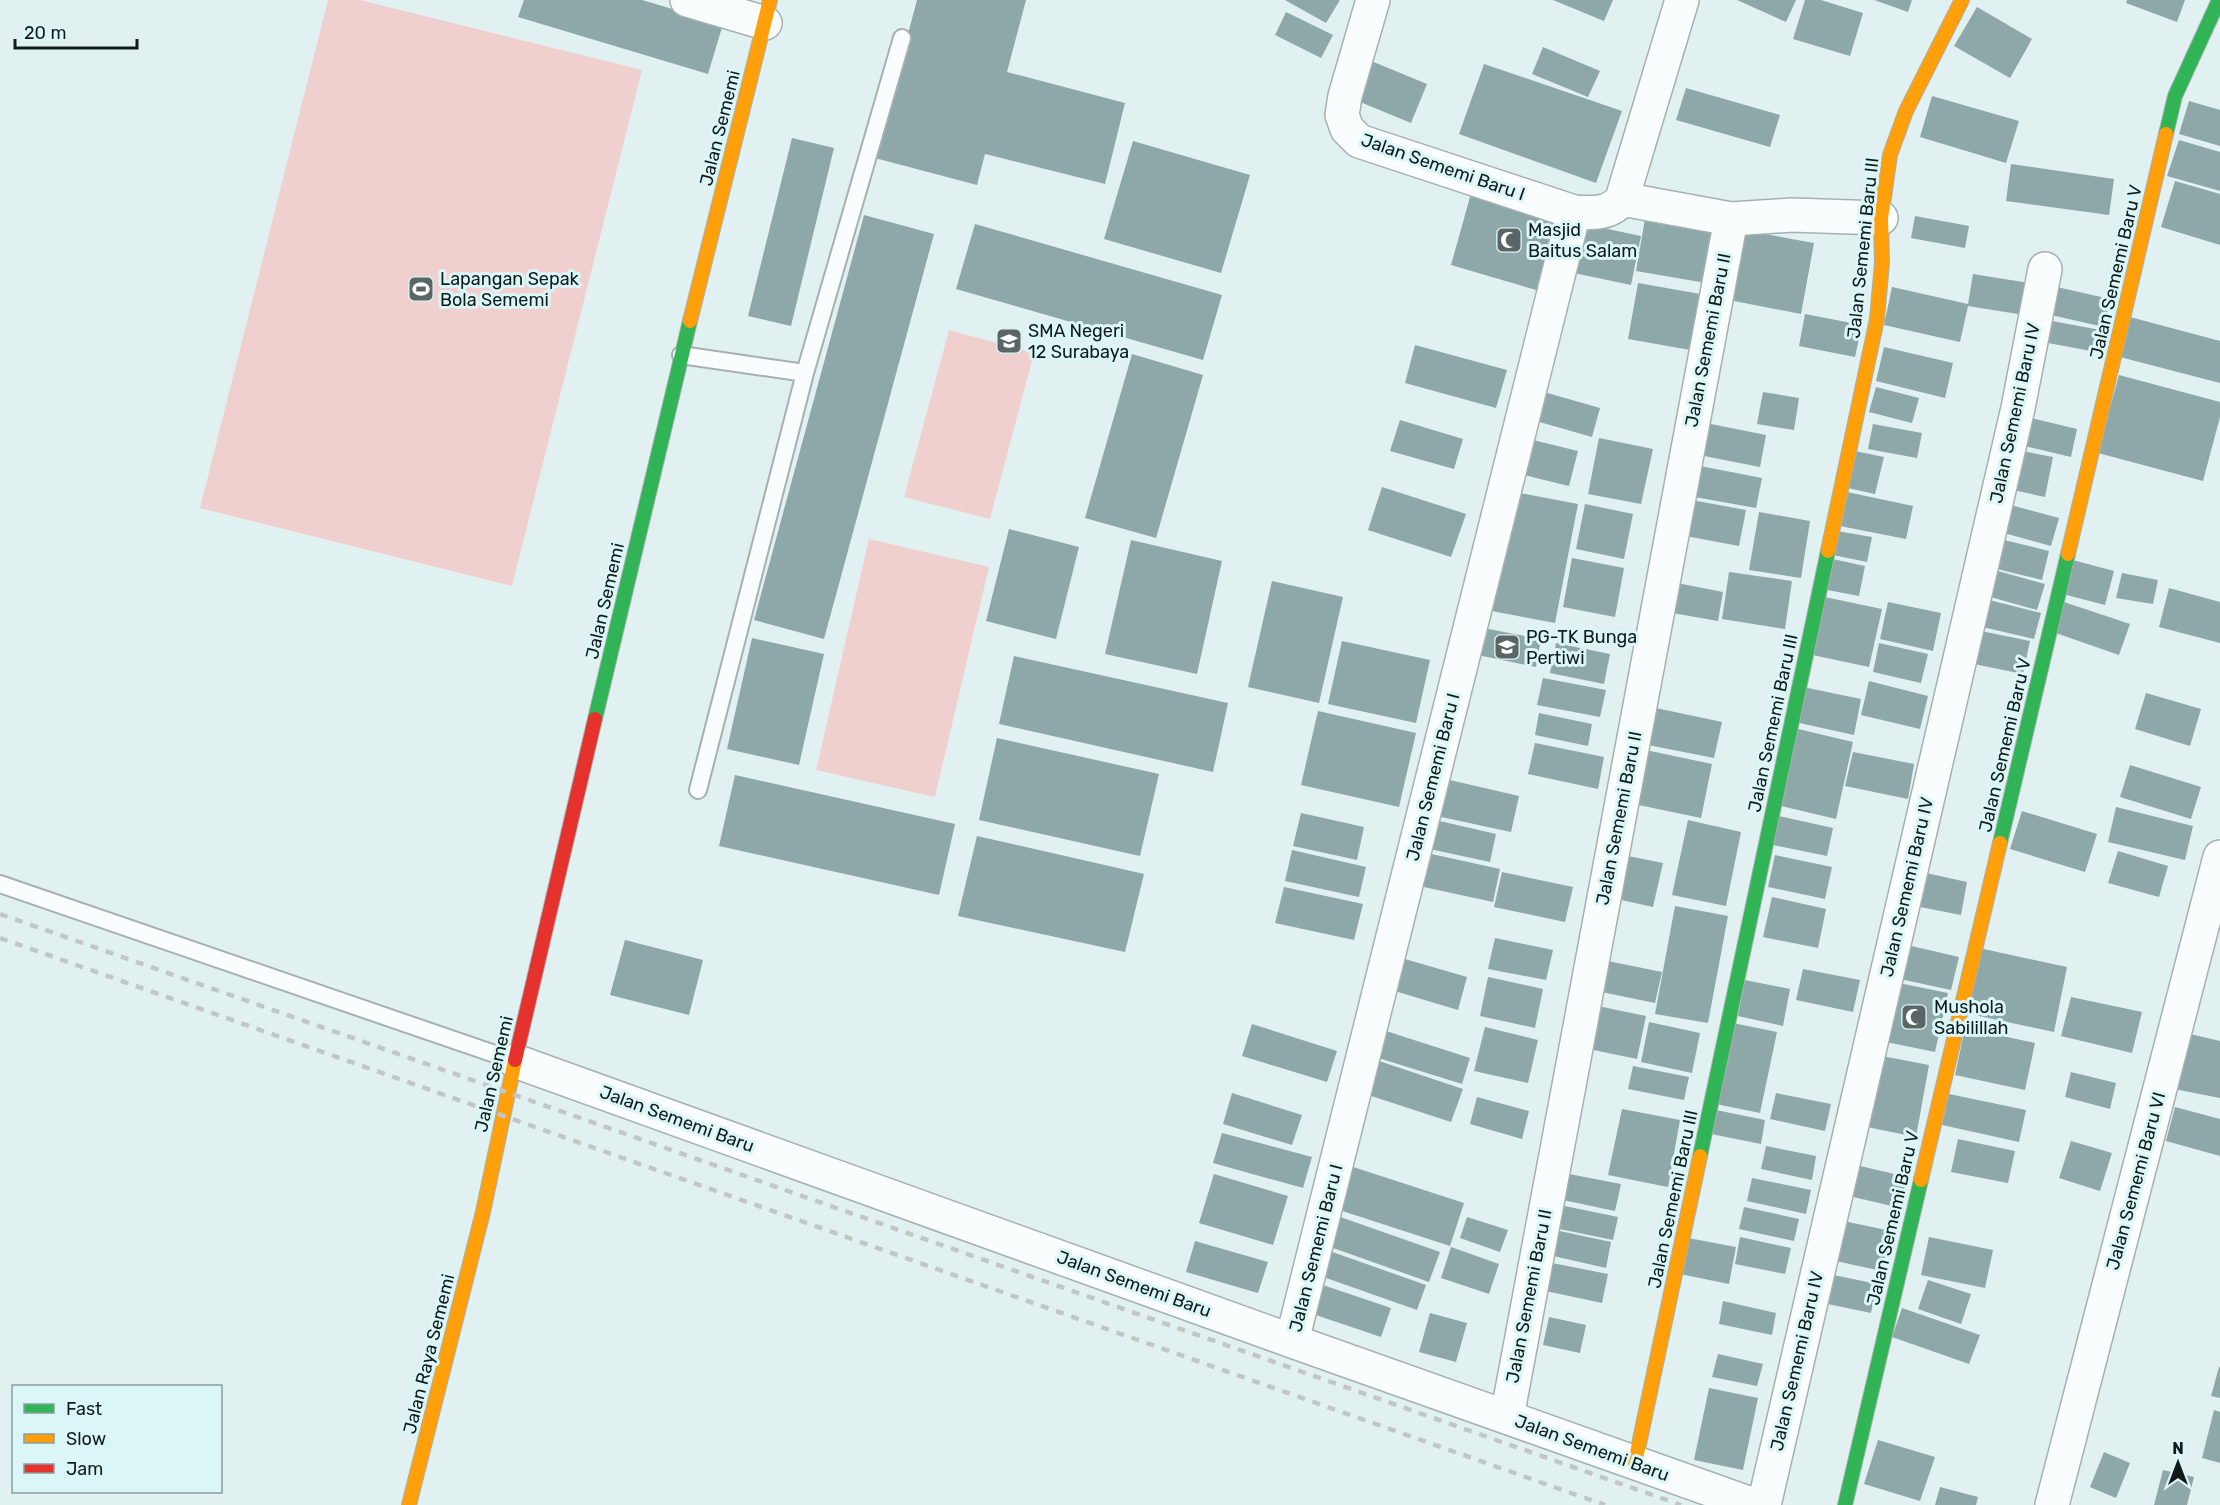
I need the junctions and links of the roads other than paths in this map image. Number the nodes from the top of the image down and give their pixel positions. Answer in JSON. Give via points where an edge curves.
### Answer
{"nodes":[{"id":1,"x":687,"y":0,"type":"edge"},
{"id":2,"x":1373,"y":0,"type":"edge"},
{"id":3,"x":1682,"y":0,"type":"edge"},
{"id":4,"x":1962,"y":0,"type":"edge"},
{"id":5,"x":2219,"y":0,"type":"edge"},
{"id":6,"x":768,"y":11,"type":"edge"},
{"id":7,"x":902,"y":38,"type":"dead end"},
{"id":8,"x":1622,"y":199,"type":"junction"},
{"id":9,"x":1574,"y":212,"type":"junction"},
{"id":10,"x":1881,"y":218,"type":"junction"},
{"id":11,"x":1731,"y":219,"type":"junction"},
{"id":12,"x":2045,"y":268,"type":"dead end"},
{"id":13,"x":681,"y":355,"type":"junction"},
{"id":14,"x":805,"y":373,"type":"junction"},
{"id":15,"x":698,"y":790,"type":"dead end"},
{"id":16,"x":2220,"y":857,"type":"edge"},
{"id":17,"x":0,"y":884,"type":"edge"},
{"id":18,"x":515,"y":1061,"type":"junction"},
{"id":19,"x":483,"y":1212,"type":"joint"},
{"id":20,"x":1293,"y":1341,"type":"junction"},
{"id":21,"x":1506,"y":1417,"type":"junction"},
{"id":22,"x":1635,"y":1463,"type":"junction"},
{"id":23,"x":410,"y":1505,"type":"edge"},
{"id":24,"x":1754,"y":1505,"type":"edge"},
{"id":25,"x":1764,"y":1505,"type":"edge"},
{"id":26,"x":1845,"y":1505,"type":"edge"},
{"id":27,"x":2052,"y":1505,"type":"edge"}],
"edges":[{"from":1,"to":6,"type":"street"},
{"from":2,"to":9,"type":"street","name":"Jalan Sememi Baru I","via":[[1345,96],[1342,115],[1347,129],[1359,141]]},
{"from":3,"to":8,"type":"street"},
{"from":4,"to":10,"type":"street","name":"Jalan Sememi Baru III","via":[[1906,111],[1890,155]]},
{"from":5,"to":26,"type":"street","name":"Jalan Sememi Baru V","via":[[2175,96]]},
{"from":6,"to":13,"type":"street","name":"Jalan Sememi"},
{"from":7,"to":14,"type":"lane"},
{"from":8,"to":9,"type":"street","name":"Jalan Sememi Baru I","via":[[1606,212]]},
{"from":8,"to":11,"type":"street"},
{"from":9,"to":20,"type":"street","name":"Jalan Sememi Baru I"},
{"from":10,"to":11,"type":"street"},
{"from":10,"to":22,"type":"street","name":"Jalan Sememi Baru III","via":[[1877,319]]},
{"from":11,"to":21,"type":"street","name":"Jalan Sememi Baru II"},
{"from":12,"to":25,"type":"street","name":"Jalan Sememi Baru IV","via":[[2018,408]]},
{"from":13,"to":14,"type":"lane"},
{"from":13,"to":18,"type":"street","name":"Jalan Sememi"},
{"from":14,"to":15,"type":"lane"},
{"from":16,"to":27,"type":"street","name":"Jalan Sememi Baru VI"},
{"from":17,"to":18,"type":"lane"},
{"from":18,"to":19,"type":"street","name":"Jalan Sememi"},
{"from":18,"to":20,"type":"street","name":"Jalan Sememi Baru"},
{"from":19,"to":23,"type":"street","name":"Jalan Raya Sememi"},
{"from":20,"to":21,"type":"street","name":"Jalan Sememi Baru"},
{"from":21,"to":22,"type":"street","name":"Jalan Sememi Baru"},
{"from":22,"to":24,"type":"street","name":"Jalan Sememi Baru"}]}
